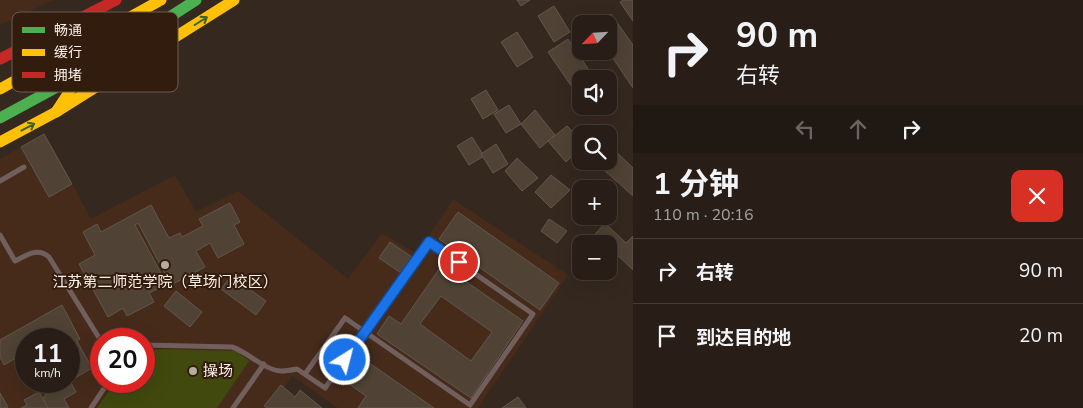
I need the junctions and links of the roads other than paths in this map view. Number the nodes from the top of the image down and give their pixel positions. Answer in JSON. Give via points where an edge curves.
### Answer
{"nodes":[{"id":1,"x":116,"y":0,"type":"edge"},
{"id":2,"x":162,"y":0,"type":"edge"},
{"id":3,"x":196,"y":0,"type":"edge"},
{"id":4,"x":234,"y":0,"type":"edge"},
{"id":5,"x":91,"y":12,"type":"edge"},
{"id":6,"x":140,"y":12,"type":"edge"},
{"id":7,"x":177,"y":12,"type":"edge"},
{"id":8,"x":178,"y":35,"type":"edge"},
{"id":9,"x":12,"y":52,"type":"edge"},
{"id":10,"x":0,"y":59,"type":"edge"},
{"id":11,"x":12,"y":82,"type":"edge"},
{"id":12,"x":0,"y":89,"type":"edge"},
{"id":13,"x":48,"y":92,"type":"edge"},
{"id":14,"x":69,"y":92,"type":"edge"},
{"id":15,"x":88,"y":92,"type":"edge"},
{"id":16,"x":56,"y":112,"type":"junction"},
{"id":17,"x":0,"y":118,"type":"edge"},
{"id":18,"x":0,"y":142,"type":"edge"},
{"id":19,"x":24,"y":167,"type":"dead end"},
{"id":20,"x":0,"y":181,"type":"edge"},
{"id":21,"x":0,"y":235,"type":"edge"},
{"id":22,"x":93,"y":328,"type":"edge"},
{"id":23,"x":365,"y":332,"type":"junction"},
{"id":24,"x":155,"y":345,"type":"edge"},
{"id":25,"x":264,"y":364,"type":"junction"},
{"id":26,"x":305,"y":374,"type":"junction"},
{"id":27,"x":101,"y":393,"type":"edge"},
{"id":28,"x":91,"y":408,"type":"edge"},
{"id":29,"x":232,"y":408,"type":"edge"}],
"edges":[{"from":1,"to":5,"type":"main road"},
{"from":2,"to":6,"type":"main road"},
{"from":3,"to":7,"type":"main road"},
{"from":8,"to":4,"type":"main road","one_way":true},
{"from":9,"to":10,"type":"main road"},
{"from":11,"to":12,"type":"main road"},
{"from":13,"to":17,"type":"main road"},
{"from":14,"to":16,"type":"main road"},
{"from":16,"to":15,"type":"main road","one_way":true},
{"from":18,"to":16,"type":"main road","one_way":true},
{"from":19,"to":20,"type":"lane"},
{"from":21,"to":22,"type":"lane","via":[[14,261],[36,251],[49,257]]},
{"from":23,"to":23,"type":"lane","via":[[429,242],[533,314],[470,405]]},
{"from":23,"to":26,"type":"lane","via":[[325,388]]},
{"from":23,"to":26,"type":"lane","via":[[345,318]]},
{"from":24,"to":25,"type":"lane","via":[[232,346]]},
{"from":25,"to":26,"type":"lane","via":[[282,371],[297,369]]},
{"from":25,"to":29,"type":"lane"},
{"from":27,"to":28,"type":"lane"}]}
